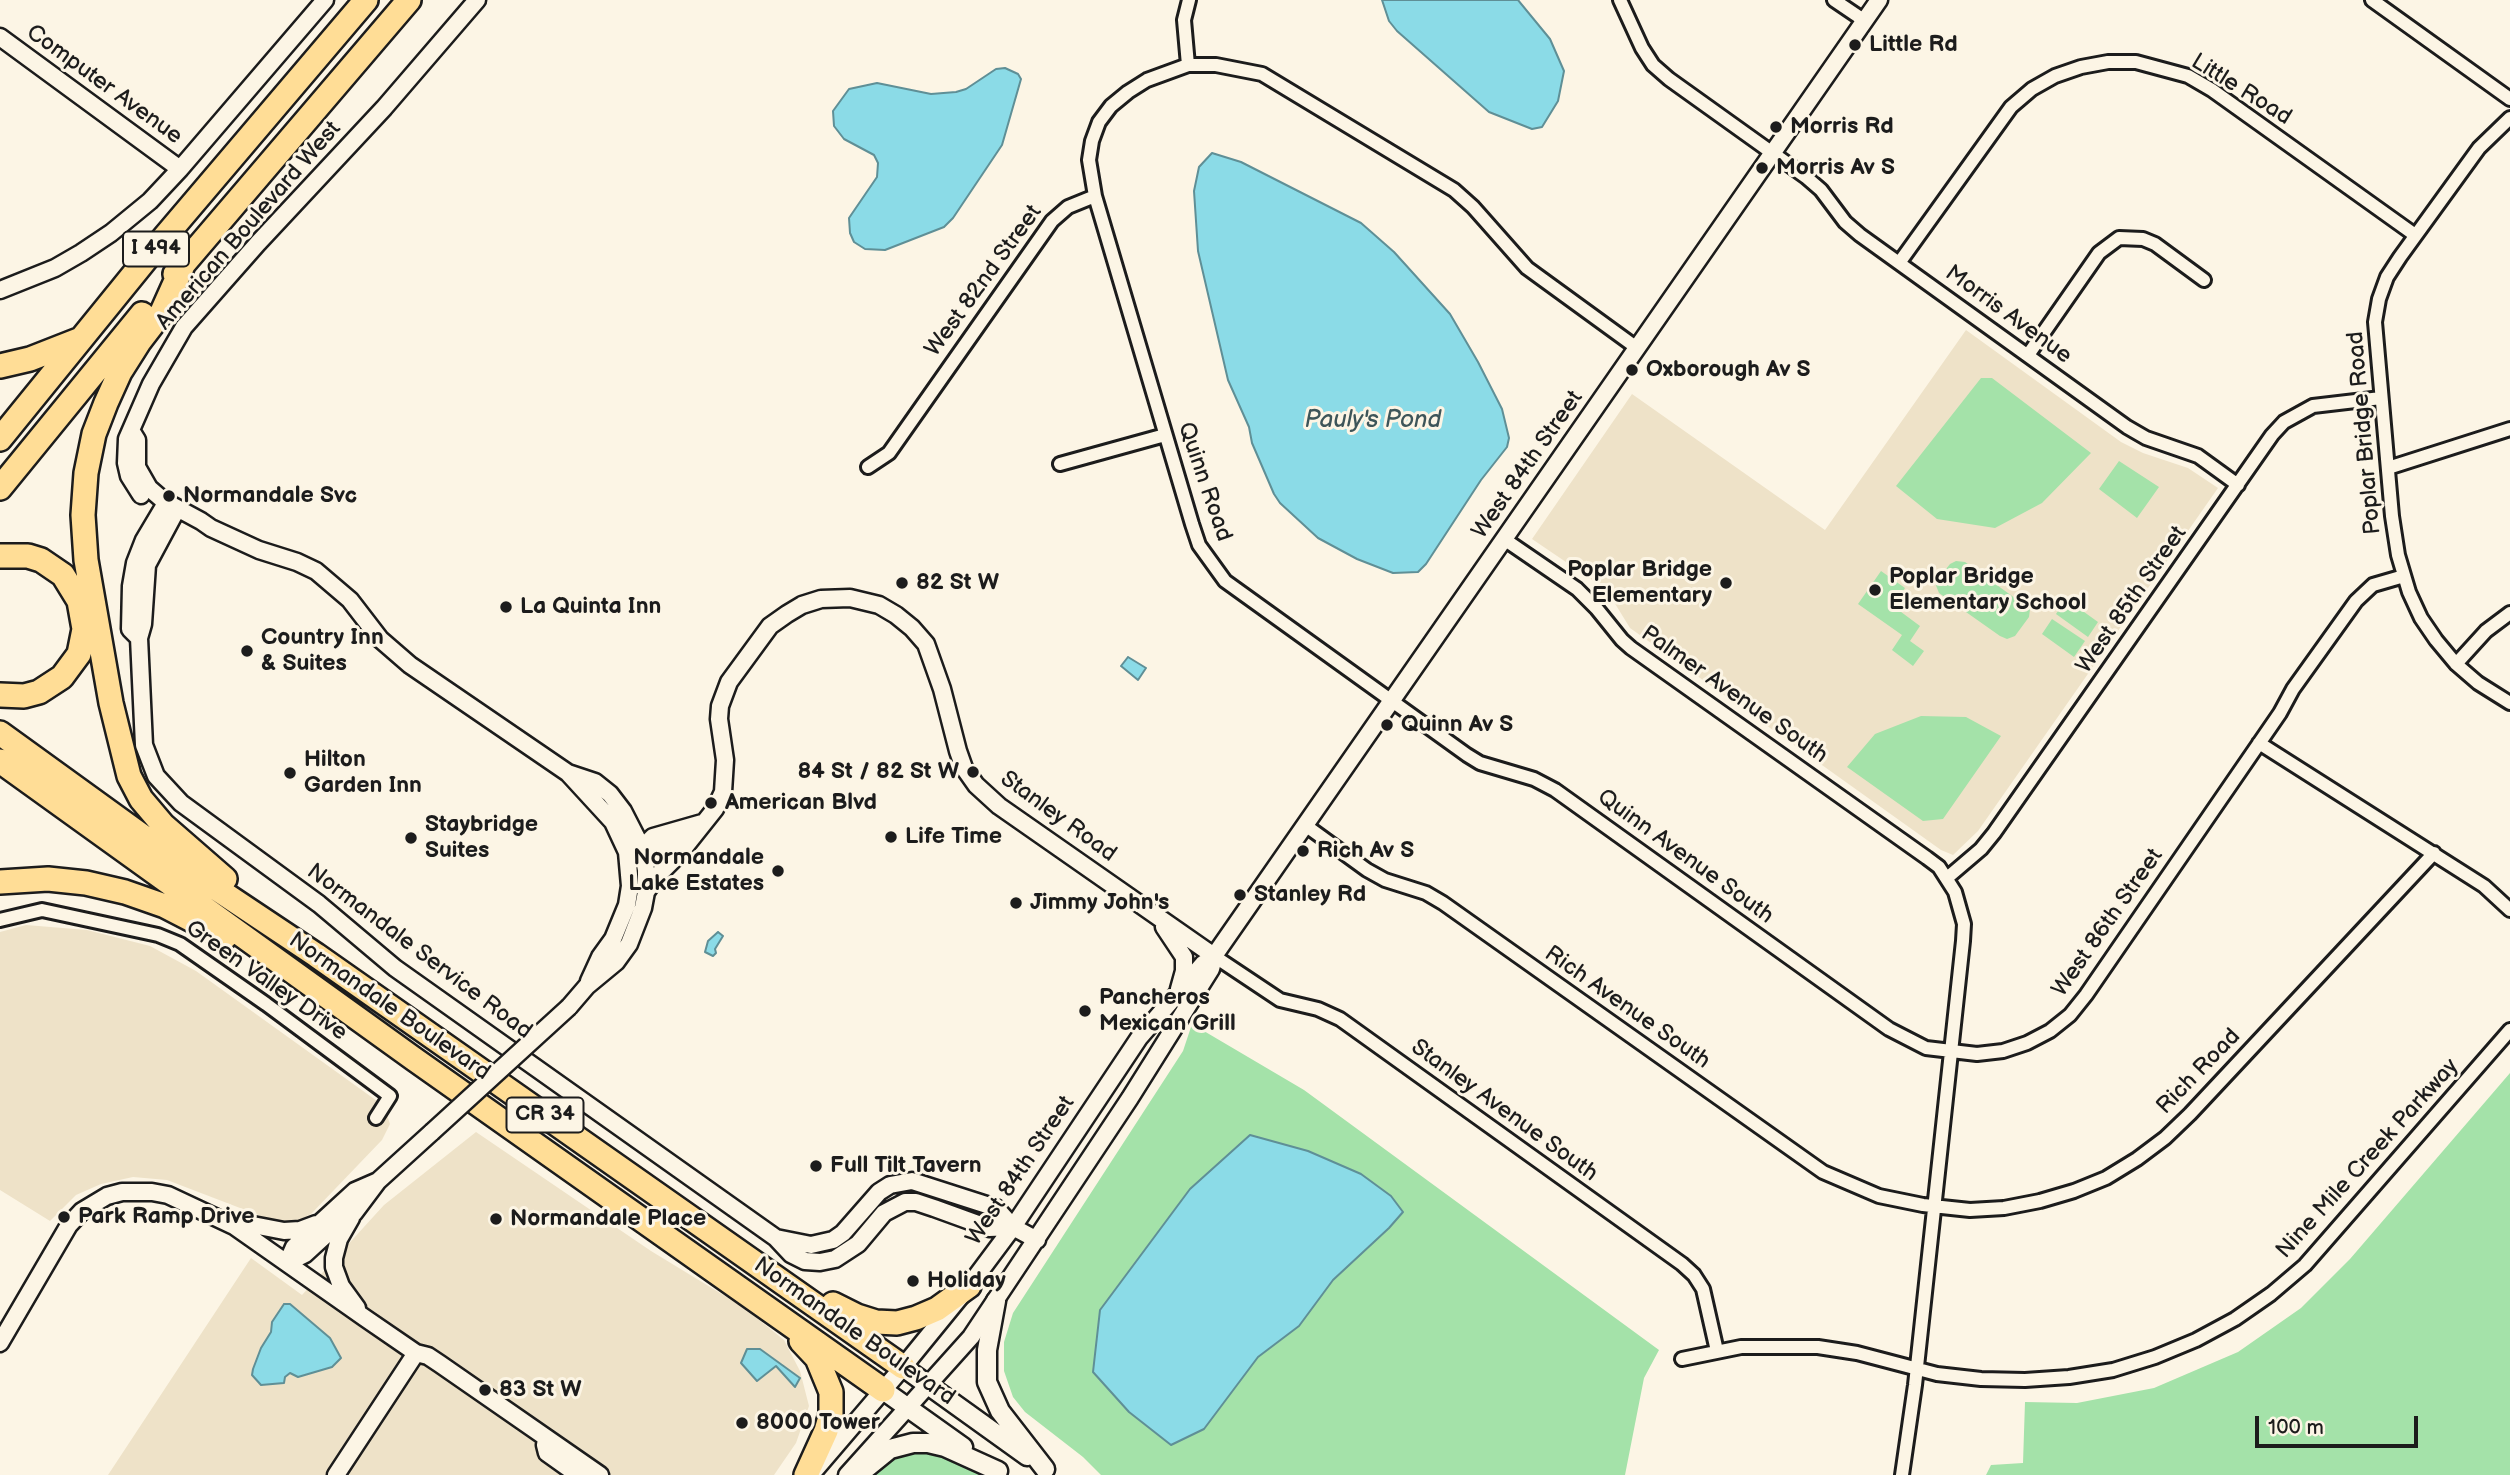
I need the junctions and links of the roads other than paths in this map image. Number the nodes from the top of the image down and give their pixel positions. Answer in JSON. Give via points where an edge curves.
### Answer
{"nodes":[{"id":1,"x":326,"y":0,"type":"edge"},
{"id":2,"x":366,"y":0,"type":"edge"},
{"id":3,"x":410,"y":0,"type":"edge"},
{"id":4,"x":477,"y":0,"type":"edge"},
{"id":5,"x":1189,"y":0,"type":"edge"},
{"id":6,"x":1620,"y":0,"type":"edge"},
{"id":7,"x":1834,"y":0,"type":"edge"},
{"id":8,"x":1879,"y":0,"type":"edge"},
{"id":9,"x":2372,"y":0,"type":"edge"},
{"id":10,"x":1865,"y":21,"type":"junction"},
{"id":11,"x":0,"y":37,"type":"edge"},
{"id":12,"x":1188,"y":65,"type":"junction"},
{"id":13,"x":2510,"y":99,"type":"edge"},
{"id":14,"x":2510,"y":118,"type":"edge"},
{"id":15,"x":1772,"y":152,"type":"junction"},
{"id":16,"x":180,"y":170,"type":"junction"},
{"id":17,"x":1095,"y":196,"type":"junction"},
{"id":18,"x":2415,"y":235,"type":"junction"},
{"id":19,"x":184,"y":263,"type":"junction"},
{"id":20,"x":1899,"y":263,"type":"junction"},
{"id":21,"x":2204,"y":280,"type":"dead end"},
{"id":22,"x":0,"y":290,"type":"edge"},
{"id":23,"x":83,"y":338,"type":"junction"},
{"id":24,"x":1637,"y":348,"type":"junction"},
{"id":25,"x":2028,"y":355,"type":"junction"},
{"id":26,"x":0,"y":366,"type":"edge"},
{"id":27,"x":2381,"y":398,"type":"junction"},
{"id":28,"x":2510,"y":429,"type":"edge"},
{"id":29,"x":1165,"y":435,"type":"junction"},
{"id":30,"x":0,"y":439,"type":"edge"},
{"id":31,"x":1060,"y":464,"type":"dead end"},
{"id":32,"x":868,"y":467,"type":"dead end"},
{"id":33,"x":2388,"y":468,"type":"junction"},
{"id":34,"x":2238,"y":485,"type":"junction"},
{"id":35,"x":0,"y":488,"type":"edge"},
{"id":36,"x":169,"y":510,"type":"junction"},
{"id":37,"x":1504,"y":539,"type":"junction"},
{"id":38,"x":0,"y":556,"type":"edge"},
{"id":39,"x":2404,"y":576,"type":"junction"},
{"id":40,"x":2510,"y":613,"type":"edge"},
{"id":41,"x":2456,"y":664,"type":"junction"},
{"id":42,"x":0,"y":695,"type":"edge"},
{"id":43,"x":1391,"y":701,"type":"junction"},
{"id":44,"x":2510,"y":703,"type":"edge"},
{"id":45,"x":0,"y":733,"type":"edge"},
{"id":46,"x":2259,"y":743,"type":"junction"},
{"id":47,"x":0,"y":761,"type":"edge"},
{"id":48,"x":1305,"y":825,"type":"junction"},
{"id":49,"x":698,"y":829,"type":"junction"},
{"id":50,"x":635,"y":850,"type":"junction"},
{"id":51,"x":2434,"y":853,"type":"junction"},
{"id":52,"x":1947,"y":878,"type":"junction"},
{"id":53,"x":0,"y":882,"type":"edge"},
{"id":54,"x":646,"y":892,"type":"junction"},
{"id":55,"x":2510,"y":910,"type":"edge"},
{"id":56,"x":1156,"y":915,"type":"junction"},
{"id":57,"x":0,"y":920,"type":"edge"},
{"id":58,"x":316,"y":956,"type":"junction"},
{"id":59,"x":1214,"y":956,"type":"junction"},
{"id":60,"x":587,"y":986,"type":"junction"},
{"id":61,"x":1178,"y":991,"type":"junction"},
{"id":62,"x":362,"y":1020,"type":"junction"},
{"id":63,"x":2510,"y":1030,"type":"edge"},
{"id":64,"x":1950,"y":1052,"type":"junction"},
{"id":65,"x":376,"y":1118,"type":"dead end"},
{"id":66,"x":378,"y":1181,"type":"junction"},
{"id":67,"x":1934,"y":1207,"type":"junction"},
{"id":68,"x":354,"y":1213,"type":"junction"},
{"id":69,"x":222,"y":1219,"type":"junction"},
{"id":70,"x":321,"y":1222,"type":"junction"},
{"id":71,"x":1013,"y":1227,"type":"junction"},
{"id":72,"x":1037,"y":1240,"type":"junction"},
{"id":73,"x":287,"y":1263,"type":"junction"},
{"id":74,"x":773,"y":1275,"type":"junction"},
{"id":75,"x":969,"y":1286,"type":"junction"},
{"id":76,"x":996,"y":1301,"type":"junction"},
{"id":77,"x":778,"y":1316,"type":"junction"},
{"id":78,"x":365,"y":1318,"type":"junction"},
{"id":79,"x":0,"y":1343,"type":"edge"},
{"id":80,"x":1717,"y":1351,"type":"junction"},
{"id":81,"x":416,"y":1353,"type":"junction"},
{"id":82,"x":1682,"y":1359,"type":"dead end"},
{"id":83,"x":904,"y":1367,"type":"junction"},
{"id":84,"x":1916,"y":1369,"type":"junction"},
{"id":85,"x":930,"y":1385,"type":"junction"},
{"id":86,"x":883,"y":1390,"type":"junction"},
{"id":87,"x":907,"y":1407,"type":"junction"},
{"id":88,"x":546,"y":1438,"type":"junction"},
{"id":89,"x":1049,"y":1472,"type":"edge"},
{"id":90,"x":1001,"y":1473,"type":"edge"},
{"id":91,"x":336,"y":1475,"type":"edge"},
{"id":92,"x":578,"y":1475,"type":"edge"},
{"id":93,"x":600,"y":1475,"type":"edge"},
{"id":94,"x":808,"y":1475,"type":"edge"},
{"id":95,"x":847,"y":1475,"type":"edge"},
{"id":96,"x":858,"y":1475,"type":"edge"},
{"id":97,"x":1902,"y":1475,"type":"edge"}],
"edges":[{"from":1,"to":16,"type":"street"},
{"from":2,"to":23,"type":"highway","number":"I 494"},
{"from":3,"to":19,"type":"highway","number":"I 494"},
{"from":4,"to":36,"type":"street","name":"American Boulevard West","via":[[184,327],[145,396],[132,432],[137,440],[137,467]]},
{"from":5,"to":12,"type":"street","via":[[1184,20]]},
{"from":6,"to":15,"type":"street","name":"Morris Avenue","via":[[1654,65]]},
{"from":7,"to":10,"type":"street"},
{"from":8,"to":10,"type":"street","name":"West 84th Street"},
{"from":9,"to":13,"type":"street"},
{"from":10,"to":15,"type":"street","name":"West 84th Street"},
{"from":11,"to":16,"type":"street","name":"Computer Avenue"},
{"from":12,"to":17,"type":"street","via":[[1128,92],[1099,122],[1089,160]]},
{"from":12,"to":24,"type":"street","via":[[1262,74],[1433,175],[1473,208],[1527,268]]},
{"from":14,"to":18,"type":"street","name":"Poplar Bridge Road","via":[[2479,148]]},
{"from":15,"to":20,"type":"street","name":"Morris Avenue","via":[[1821,190],[1852,229]]},
{"from":15,"to":24,"type":"street","name":"West 84th Street"},
{"from":16,"to":22,"type":"street","via":[[111,233],[55,268]]},
{"from":17,"to":29,"type":"street","name":"Quinn Road"},
{"from":17,"to":32,"type":"street","name":"West 82nd Street","via":[[1068,207],[1052,221],[890,453]]},
{"from":18,"to":20,"type":"street","name":"Little Road","via":[[2188,76],[2136,62],[2108,62],[2055,76],[2011,107]]},
{"from":18,"to":27,"type":"street","name":"Poplar Bridge Road","via":[[2387,277],[2379,299],[2375,322]]},
{"from":19,"to":35,"type":"highway","number":"I 494"},
{"from":19,"to":58,"type":"highway","via":[[162,312],[132,352],[106,403],[86,473],[86,560],[111,703],[121,751],[141,799],[205,863]]},
{"from":20,"to":25,"type":"street","name":"Morris Avenue"},
{"from":21,"to":25,"type":"street","via":[[2143,239],[2119,238],[2099,253]]},
{"from":23,"to":26,"type":"highway"},
{"from":23,"to":30,"type":"highway","number":"I 494"},
{"from":24,"to":37,"type":"street","name":"West 84th Street"},
{"from":25,"to":34,"type":"street","name":"Morris Avenue","via":[[2127,427],[2198,456]]},
{"from":27,"to":33,"type":"street","name":"Poplar Bridge Road"},
{"from":27,"to":34,"type":"street","name":"West 85th Street","via":[[2313,406],[2298,413],[2272,435]]},
{"from":28,"to":33,"type":"street"},
{"from":29,"to":31,"type":"street"},
{"from":29,"to":43,"type":"street","name":"Quinn Road","via":[[1199,545],[1218,573],[1242,596]]},
{"from":33,"to":39,"type":"street","name":"Poplar Bridge Road"},
{"from":34,"to":52,"type":"street","name":"West 85th Street","via":[[1994,833]]},
{"from":36,"to":50,"type":"street","name":"American Boulevard West","via":[[316,571],[350,600],[395,653],[568,773],[595,782],[610,794],[634,829]]},
{"from":36,"to":71,"type":"street","name":"Normandale Service Road","via":[[147,565],[139,638],[144,745],[156,776],[168,791],[319,904],[395,968],[776,1238],[791,1254],[805,1261],[835,1259],[858,1244],[884,1213],[905,1202],[989,1228]]},
{"from":37,"to":43,"type":"street","name":"West 84th Street"},
{"from":37,"to":52,"type":"street","name":"Palmer Avenue South","via":[[1577,589],[1631,648],[1927,858]]},
{"from":38,"to":42,"type":"highway","via":[[28,556],[64,575],[79,601],[84,629],[79,654],[62,677],[39,692]]},
{"from":39,"to":41,"type":"street","name":"Poplar Bridge Road","via":[[2421,618]]},
{"from":39,"to":46,"type":"street","name":"West 86th Street","via":[[2373,585],[2356,601]]},
{"from":40,"to":41,"type":"street"},
{"from":41,"to":44,"type":"street","name":"Poplar Bridge Road"},
{"from":43,"to":48,"type":"street","name":"West 84th Street"},
{"from":43,"to":64,"type":"street","name":"Quinn Avenue South","via":[[1480,763],[1555,790],[1889,1029],[1926,1048]]},
{"from":45,"to":58,"type":"highway","name":"Normandale Boulevard","number":"CR 34"},
{"from":46,"to":51,"type":"street"},
{"from":46,"to":64,"type":"street","name":"West 86th Street","via":[[2070,1015],[2050,1031],[2003,1051]]},
{"from":47,"to":62,"type":"highway","name":"Normandale Boulevard","number":"CR 34"},
{"from":48,"to":59,"type":"street","name":"West 84th Street"},
{"from":48,"to":67,"type":"street","name":"Rich Avenue South","via":[[1367,870],[1443,903],[1823,1172],[1878,1196]]},
{"from":49,"to":50,"type":"street","via":[[653,837]]},
{"from":49,"to":54,"type":"street"},
{"from":49,"to":56,"type":"street","name":"Stanley Road","via":[[723,792],[725,760],[719,719],[729,682],[770,626],[802,605],[850,598],[879,605],[926,644],[964,768],[976,785],[999,806]]},
{"from":50,"to":54,"type":"street","name":"American Boulevard West","via":[[646,870]]},
{"from":50,"to":60,"type":"street","name":"American Boulevard West","via":[[627,905]]},
{"from":51,"to":55,"type":"street"},
{"from":51,"to":67,"type":"street","name":"Rich Road","via":[[2190,1114],[2137,1159],[2106,1178],[2040,1201],[1970,1210]]},
{"from":52,"to":64,"type":"street","via":[[1964,924]]},
{"from":53,"to":62,"type":"highway","via":[[48,879],[86,883],[166,906]]},
{"from":54,"to":60,"type":"street","name":"American Boulevard West","via":[[629,944],[617,962]]},
{"from":56,"to":59,"type":"street","name":"Stanley Road"},
{"from":56,"to":61,"type":"street","via":[[1184,957]]},
{"from":57,"to":65,"type":"street","name":"Green Valley Drive","via":[[42,910],[180,944],[390,1096]]},
{"from":58,"to":74,"type":"highway","name":"Normandale Boulevard","number":"CR 34"},
{"from":59,"to":61,"type":"street","name":"West 84th Street"},
{"from":59,"to":72,"type":"street","name":"West 84th Street","via":[[1211,969]]},
{"from":59,"to":80,"type":"street","name":"Stanley Avenue South","via":[[1280,1000],[1340,1019],[1682,1264],[1703,1289]]},
{"from":60,"to":66,"type":"street","name":"American Boulevard West","bridge":true},
{"from":61,"to":71,"type":"street","name":"West 84th Street","via":[[1139,1038]]},
{"from":62,"to":77,"type":"highway","name":"Normandale Boulevard","number":"CR 34"},
{"from":63,"to":84,"type":"street","name":"Nine Mile Creek Parkway","via":[[2305,1265],[2235,1319],[2155,1357],[2069,1377],[1981,1379]]},
{"from":64,"to":67,"type":"street"},
{"from":66,"to":68,"type":"street","name":"American Boulevard West"},
{"from":66,"to":70,"type":"street","name":"American Boulevard West","via":[[355,1191]]},
{"from":67,"to":84,"type":"street"},
{"from":68,"to":73,"type":"street","name":"American Boulevard West","via":[[305,1254]]},
{"from":68,"to":78,"type":"street","via":[[339,1239],[334,1267],[341,1286]]},
{"from":69,"to":70,"type":"street","via":[[284,1231]]},
{"from":69,"to":73,"type":"street"},
{"from":69,"to":79,"type":"street","via":[[152,1192],[122,1192],[93,1203],[69,1225]]},
{"from":70,"to":73,"type":"street","name":"American Boulevard West","via":[[294,1247]]},
{"from":71,"to":72,"type":"street"},
{"from":71,"to":75,"type":"street","name":"West 84th Street"},
{"from":72,"to":76,"type":"street","name":"West 84th Street"},
{"from":73,"to":78,"type":"street"},
{"from":74,"to":75,"type":"highway","via":[[876,1322],[916,1318]]},
{"from":74,"to":83,"type":"highway","name":"Normandale Boulevard","number":"CR 34"},
{"from":75,"to":83,"type":"street","name":"West 84th Street"},
{"from":76,"to":85,"type":"street","name":"West 84th Street"},
{"from":76,"to":89,"type":"main road","via":[[987,1350],[987,1382],[1000,1411]]},
{"from":77,"to":86,"type":"highway","name":"Normandale Boulevard","number":"CR 34"},
{"from":77,"to":94,"type":"highway","via":[[817,1358],[831,1388],[831,1414]]},
{"from":78,"to":81,"type":"street"},
{"from":80,"to":82,"type":"street","name":"Nine Mile Creek Parkway"},
{"from":80,"to":84,"type":"street","name":"Nine Mile Creek Parkway","via":[[1779,1345],[1818,1347]]},
{"from":81,"to":88,"type":"street","via":[[428,1356]]},
{"from":81,"to":91,"type":"street"},
{"from":83,"to":85,"type":"main road","name":"Normandale Boulevard","number":"CR 34"},
{"from":83,"to":86,"type":"street","name":"West 84th Street"},
{"from":84,"to":97,"type":"street"},
{"from":85,"to":87,"type":"street","name":"West 84th Street"},
{"from":85,"to":89,"type":"main road","name":"Normandale Boulevard","number":"CR 34"},
{"from":86,"to":87,"type":"main road","name":"Normandale Boulevard","number":"CR 34"},
{"from":86,"to":94,"type":"street","name":"West 84th Street"},
{"from":87,"to":90,"type":"main road","name":"Normandale Boulevard","number":"CR 34"},
{"from":87,"to":95,"type":"street","name":"West 84th Street"},
{"from":88,"to":92,"type":"street","via":[[547,1453]]},
{"from":88,"to":93,"type":"street"},
{"from":90,"to":96,"type":"main road","via":[[945,1447],[913,1443],[890,1449]]}]}
